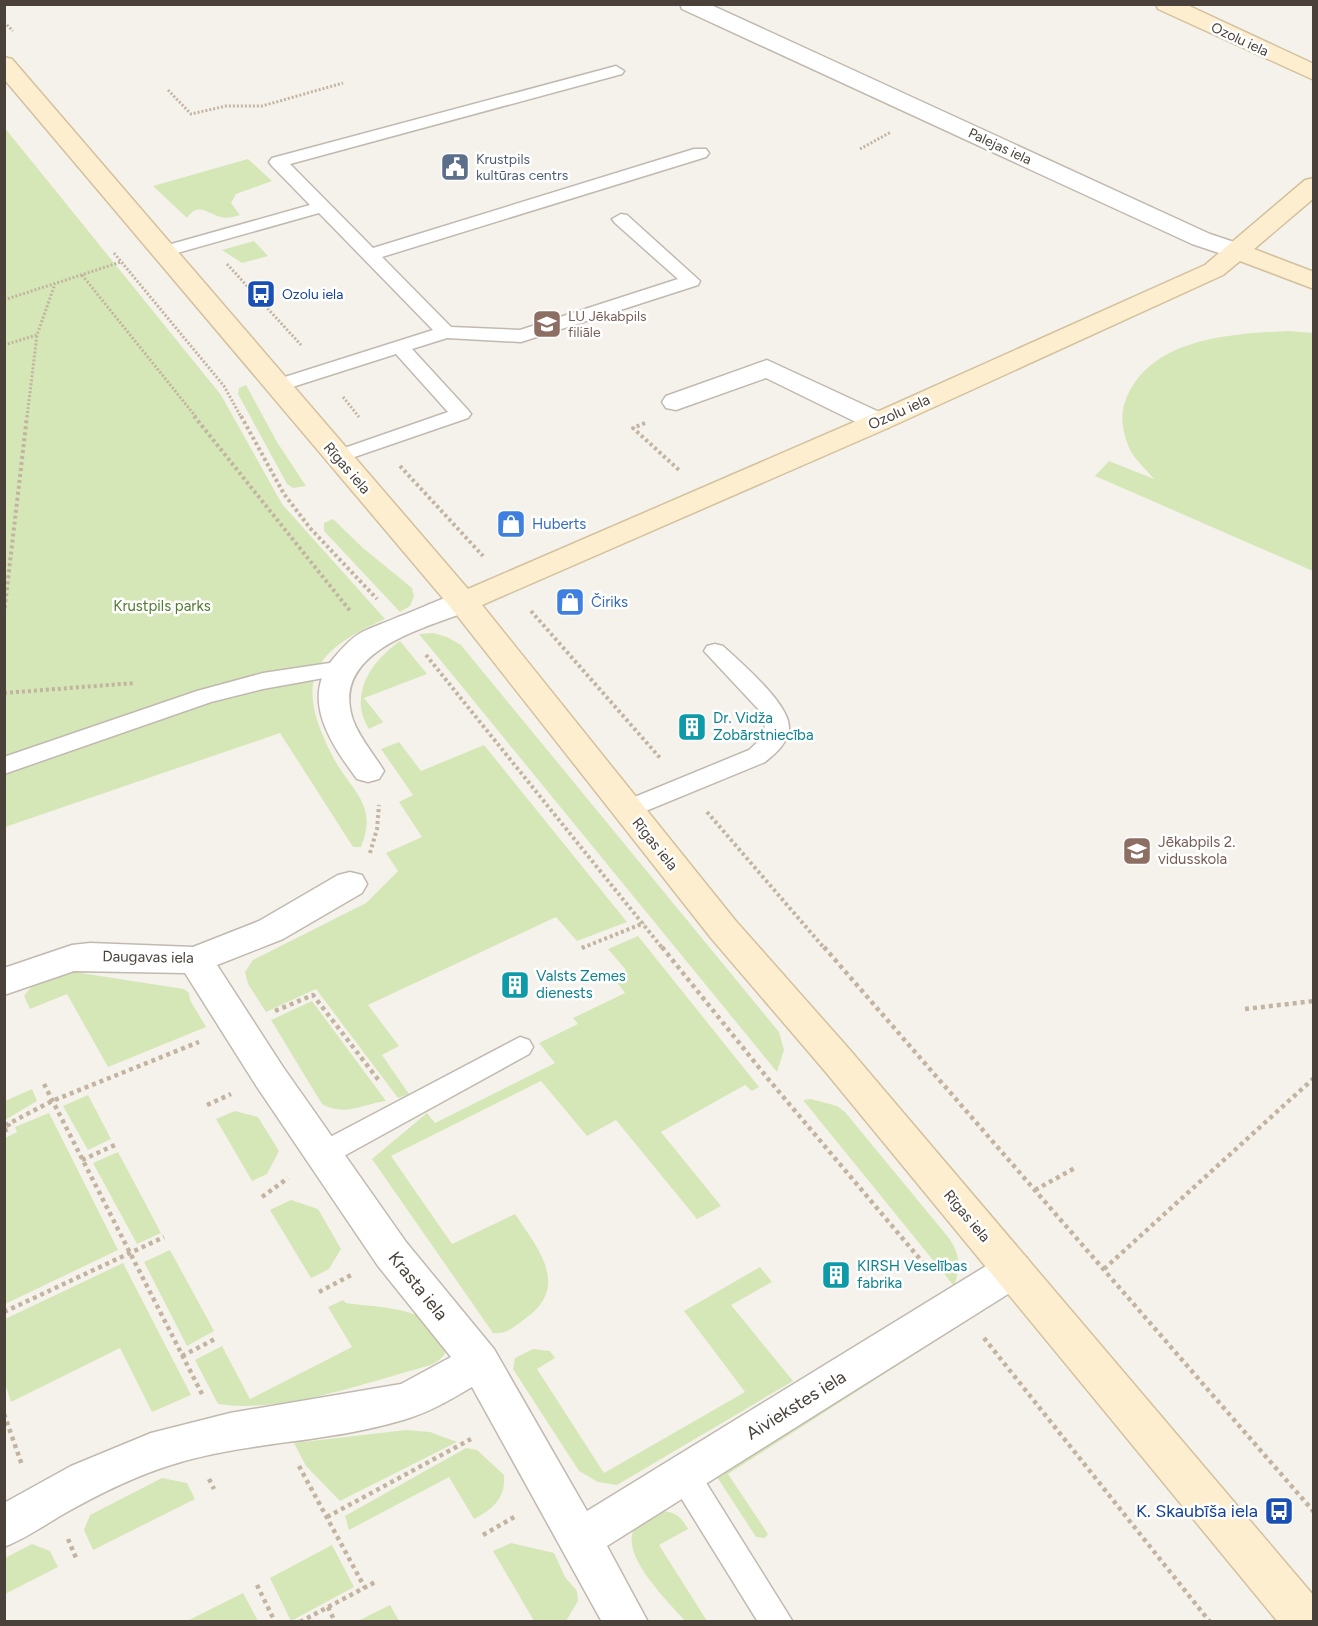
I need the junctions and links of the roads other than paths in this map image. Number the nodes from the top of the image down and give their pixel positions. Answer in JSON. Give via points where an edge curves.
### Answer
{"nodes":[{"id":1,"x":690,"y":4,"type":"edge"},
{"id":2,"x":1166,"y":4,"type":"edge"},
{"id":3,"x":616,"y":71,"type":"dead end"},
{"id":4,"x":7,"y":72,"type":"edge"},
{"id":5,"x":1314,"y":73,"type":"edge"},
{"id":6,"x":700,"y":153,"type":"dead end"},
{"id":7,"x":1314,"y":185,"type":"edge"},
{"id":8,"x":321,"y":207,"type":"junction"},
{"id":9,"x":621,"y":219,"type":"dead end"},
{"id":10,"x":1237,"y":251,"type":"junction"},
{"id":11,"x":163,"y":252,"type":"junction"},
{"id":12,"x":370,"y":255,"type":"junction"},
{"id":13,"x":1314,"y":280,"type":"edge"},
{"id":14,"x":447,"y":333,"type":"junction"},
{"id":15,"x":400,"y":347,"type":"junction"},
{"id":16,"x":276,"y":386,"type":"junction"},
{"id":17,"x":676,"y":402,"type":"road end"},
{"id":18,"x":878,"y":422,"type":"junction"},
{"id":19,"x":337,"y":457,"type":"junction"},
{"id":20,"x":463,"y":602,"type":"junction"},
{"id":21,"x":715,"y":651,"type":"dead end"},
{"id":22,"x":343,"y":668,"type":"junction"},
{"id":23,"x":4,"y":766,"type":"edge"},
{"id":24,"x":368,"y":771,"type":"road end"},
{"id":25,"x":628,"y":809,"type":"junction"},
{"id":26,"x":350,"y":884,"type":"road end"},
{"id":27,"x":195,"y":960,"type":"junction"},
{"id":28,"x":4,"y":982,"type":"edge"},
{"id":29,"x":520,"y":1047,"type":"dead end"},
{"id":30,"x":323,"y":1154,"type":"junction"},
{"id":31,"x":1013,"y":1270,"type":"junction"},
{"id":32,"x":480,"y":1362,"type":"junction"},
{"id":33,"x":684,"y":1474,"type":"junction"},
{"id":34,"x":4,"y":1527,"type":"edge"},
{"id":35,"x":579,"y":1540,"type":"junction"},
{"id":36,"x":626,"y":1622,"type":"edge"},
{"id":37,"x":777,"y":1622,"type":"edge"},
{"id":38,"x":1307,"y":1622,"type":"edge"}],
"edges":[{"from":1,"to":10,"type":"street","name":"Palejas iela","via":[[1201,239]]},
{"from":2,"to":5,"type":"main road","name":"Ozolu iela"},
{"from":3,"to":8,"type":"lane","via":[[279,162]]},
{"from":4,"to":11,"type":"main road","name":"Rīgas iela"},
{"from":6,"to":12,"type":"lane"},
{"from":7,"to":10,"type":"main road","name":"Ozolu iela"},
{"from":8,"to":11,"type":"lane"},
{"from":8,"to":12,"type":"lane"},
{"from":9,"to":14,"type":"lane","via":[[691,281],[521,336]]},
{"from":10,"to":13,"type":"main road","name":"Palejas iela"},
{"from":10,"to":18,"type":"main road","name":"Ozolu iela","via":[[1214,270]]},
{"from":11,"to":16,"type":"main road","name":"Rīgas iela"},
{"from":12,"to":14,"type":"lane"},
{"from":14,"to":15,"type":"lane"},
{"from":15,"to":16,"type":"lane"},
{"from":15,"to":19,"type":"lane","via":[[461,414]]},
{"from":16,"to":19,"type":"main road","name":"Rīgas iela"},
{"from":17,"to":18,"type":"street","via":[[767,368]]},
{"from":18,"to":20,"type":"main road","name":"Ozolu iela"},
{"from":19,"to":20,"type":"main road","name":"Rīgas iela"},
{"from":20,"to":22,"type":"street","via":[[373,639],[359,648]]},
{"from":20,"to":25,"type":"main road","name":"Rīgas iela"},
{"from":21,"to":25,"type":"lane","via":[[772,708],[778,728],[776,738],[757,756]]},
{"from":22,"to":23,"type":"lane","via":[[263,681],[205,696]]},
{"from":22,"to":24,"type":"street","via":[[333,699],[334,715],[351,749]]},
{"from":25,"to":31,"type":"main road","name":"Rīgas iela","via":[[723,929]]},
{"from":26,"to":27,"type":"street","name":"Daugavas iela","via":[[272,930]]},
{"from":27,"to":28,"type":"street","name":"Daugavas iela","via":[[81,957],[54,962]]},
{"from":27,"to":30,"type":"street","name":"Krasta iela"},
{"from":29,"to":30,"type":"lane"},
{"from":30,"to":32,"type":"street","name":"Krasta iela","via":[[392,1254]]},
{"from":31,"to":33,"type":"street","name":"Aiviekstes iela"},
{"from":31,"to":38,"type":"main road","name":"Rīgas iela"},
{"from":32,"to":34,"type":"street","via":[[405,1402],[181,1443],[132,1460],[49,1500]]},
{"from":32,"to":35,"type":"street","name":"Krasta iela"},
{"from":33,"to":35,"type":"street","name":"Aiviekstes iela"},
{"from":33,"to":37,"type":"lane"},
{"from":35,"to":36,"type":"street","name":"Krasta iela"}]}
